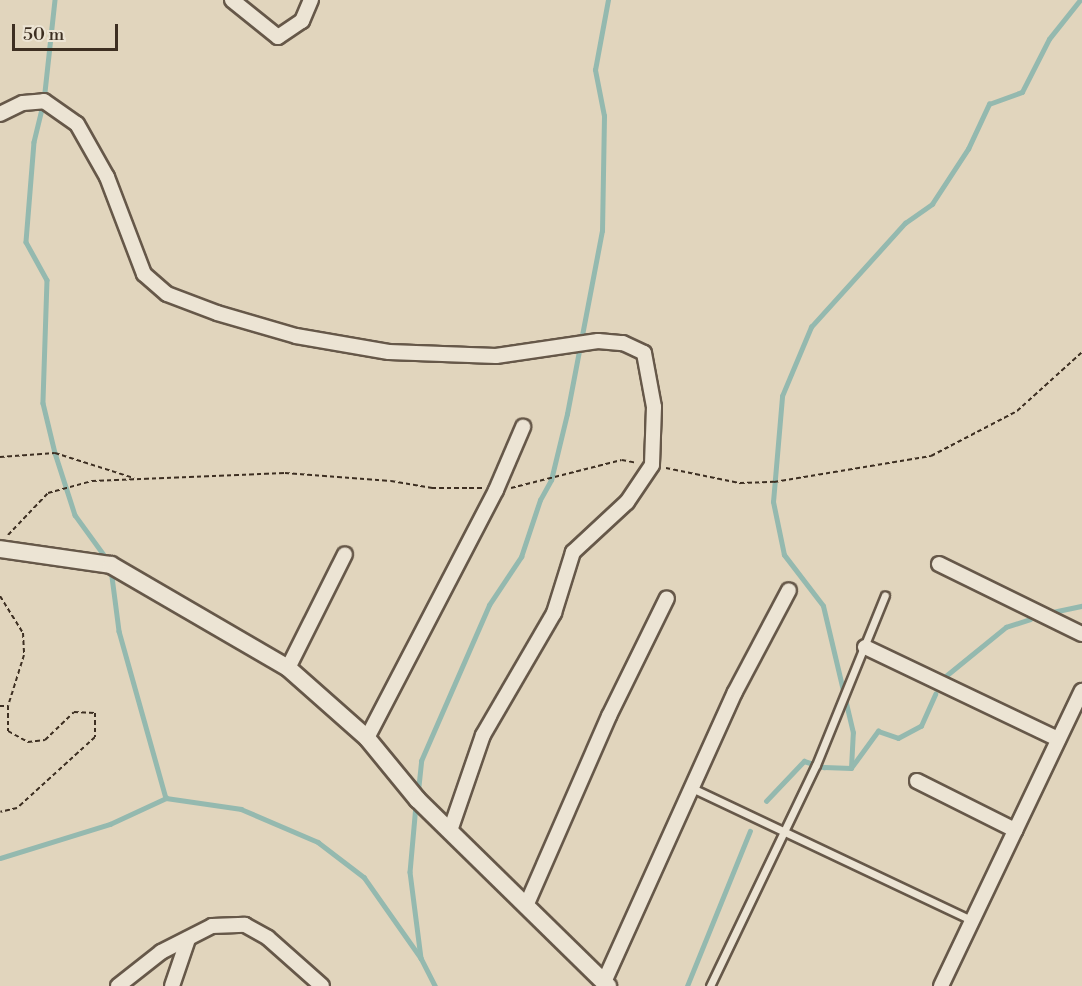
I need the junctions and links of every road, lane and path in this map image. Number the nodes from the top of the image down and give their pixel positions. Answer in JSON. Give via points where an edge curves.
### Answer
{"nodes":[{"id":1,"x":232,"y":0,"type":"edge"},
{"id":2,"x":311,"y":0,"type":"edge"},
{"id":3,"x":0,"y":114,"type":"edge"},
{"id":4,"x":1082,"y":352,"type":"edge"},
{"id":5,"x":523,"y":427,"type":"dead end"},
{"id":6,"x":0,"y":457,"type":"edge"},
{"id":7,"x":652,"y":465,"type":"junction"},
{"id":8,"x":137,"y":479,"type":"junction"},
{"id":9,"x":496,"y":490,"type":"junction"},
{"id":10,"x":3,"y":544,"type":"edge"},
{"id":11,"x":345,"y":554,"type":"dead end"},
{"id":12,"x":939,"y":564,"type":"dead end"},
{"id":13,"x":789,"y":590,"type":"dead end"},
{"id":14,"x":885,"y":595,"type":"dead end"},
{"id":15,"x":0,"y":596,"type":"edge"},
{"id":16,"x":667,"y":598,"type":"dead end"},
{"id":17,"x":1082,"y":634,"type":"edge"},
{"id":18,"x":865,"y":647,"type":"junction"},
{"id":19,"x":288,"y":668,"type":"junction"},
{"id":20,"x":1082,"y":691,"type":"edge"},
{"id":21,"x":0,"y":706,"type":"edge"},
{"id":22,"x":8,"y":706,"type":"junction"},
{"id":23,"x":367,"y":738,"type":"junction"},
{"id":24,"x":1059,"y":739,"type":"junction"},
{"id":25,"x":917,"y":781,"type":"dead end"},
{"id":26,"x":692,"y":788,"type":"junction"},
{"id":27,"x":0,"y":812,"type":"edge"},
{"id":28,"x":1015,"y":830,"type":"junction"},
{"id":29,"x":450,"y":831,"type":"junction"},
{"id":30,"x":784,"y":831,"type":"junction"},
{"id":31,"x":526,"y":906,"type":"junction"},
{"id":32,"x":971,"y":920,"type":"junction"},
{"id":33,"x":188,"y":939,"type":"junction"},
{"id":34,"x":606,"y":984,"type":"edge"},
{"id":35,"x":118,"y":986,"type":"edge"},
{"id":36,"x":172,"y":986,"type":"edge"},
{"id":37,"x":322,"y":986,"type":"edge"},
{"id":38,"x":710,"y":986,"type":"edge"},
{"id":39,"x":941,"y":986,"type":"edge"}],
"edges":[{"from":1,"to":2,"type":"street","via":[[278,37],[302,21]]},
{"from":3,"to":7,"type":"street","via":[[23,103],[44,101],[77,124],[107,177],[144,274],[167,294],[217,313],[296,336],[389,352],[496,356],[598,341],[624,343],[644,353],[654,407]]},
{"from":4,"to":7,"type":"path","via":[[1017,411],[931,456],[774,482],[740,483]]},
{"from":5,"to":9,"type":"street"},
{"from":6,"to":8,"type":"path","via":[[56,453]]},
{"from":7,"to":9,"type":"path","via":[[622,460]]},
{"from":7,"to":29,"type":"street","via":[[627,502],[573,552],[554,613],[483,735]]},
{"from":8,"to":9,"type":"path","via":[[285,473],[432,488]]},
{"from":8,"to":10,"type":"path","via":[[92,481],[48,493],[18,521]]},
{"from":9,"to":23,"type":"street"},
{"from":10,"to":19,"type":"street","via":[[111,565]]},
{"from":11,"to":19,"type":"street"},
{"from":12,"to":17,"type":"street"},
{"from":13,"to":26,"type":"street","via":[[735,692]]},
{"from":14,"to":18,"type":"lane"},
{"from":15,"to":22,"type":"path","via":[[23,633],[24,655]]},
{"from":16,"to":31,"type":"street","via":[[609,716]]},
{"from":18,"to":24,"type":"street"},
{"from":18,"to":30,"type":"lane"},
{"from":19,"to":23,"type":"street"},
{"from":20,"to":24,"type":"street"},
{"from":21,"to":22,"type":"path"},
{"from":22,"to":27,"type":"path","via":[[8,731],[28,742],[45,740],[74,712],[95,713],[95,737],[17,808]]},
{"from":23,"to":29,"type":"street","via":[[418,800]]},
{"from":24,"to":28,"type":"street"},
{"from":25,"to":28,"type":"street"},
{"from":26,"to":30,"type":"lane"},
{"from":26,"to":34,"type":"street"},
{"from":28,"to":32,"type":"street"},
{"from":29,"to":31,"type":"street"},
{"from":30,"to":32,"type":"lane"},
{"from":30,"to":38,"type":"lane"},
{"from":31,"to":34,"type":"street"},
{"from":32,"to":39,"type":"street"},
{"from":33,"to":35,"type":"street","via":[[161,952]]},
{"from":33,"to":36,"type":"street"},
{"from":33,"to":37,"type":"street","via":[[213,926],[245,925],[268,938]]}]}
